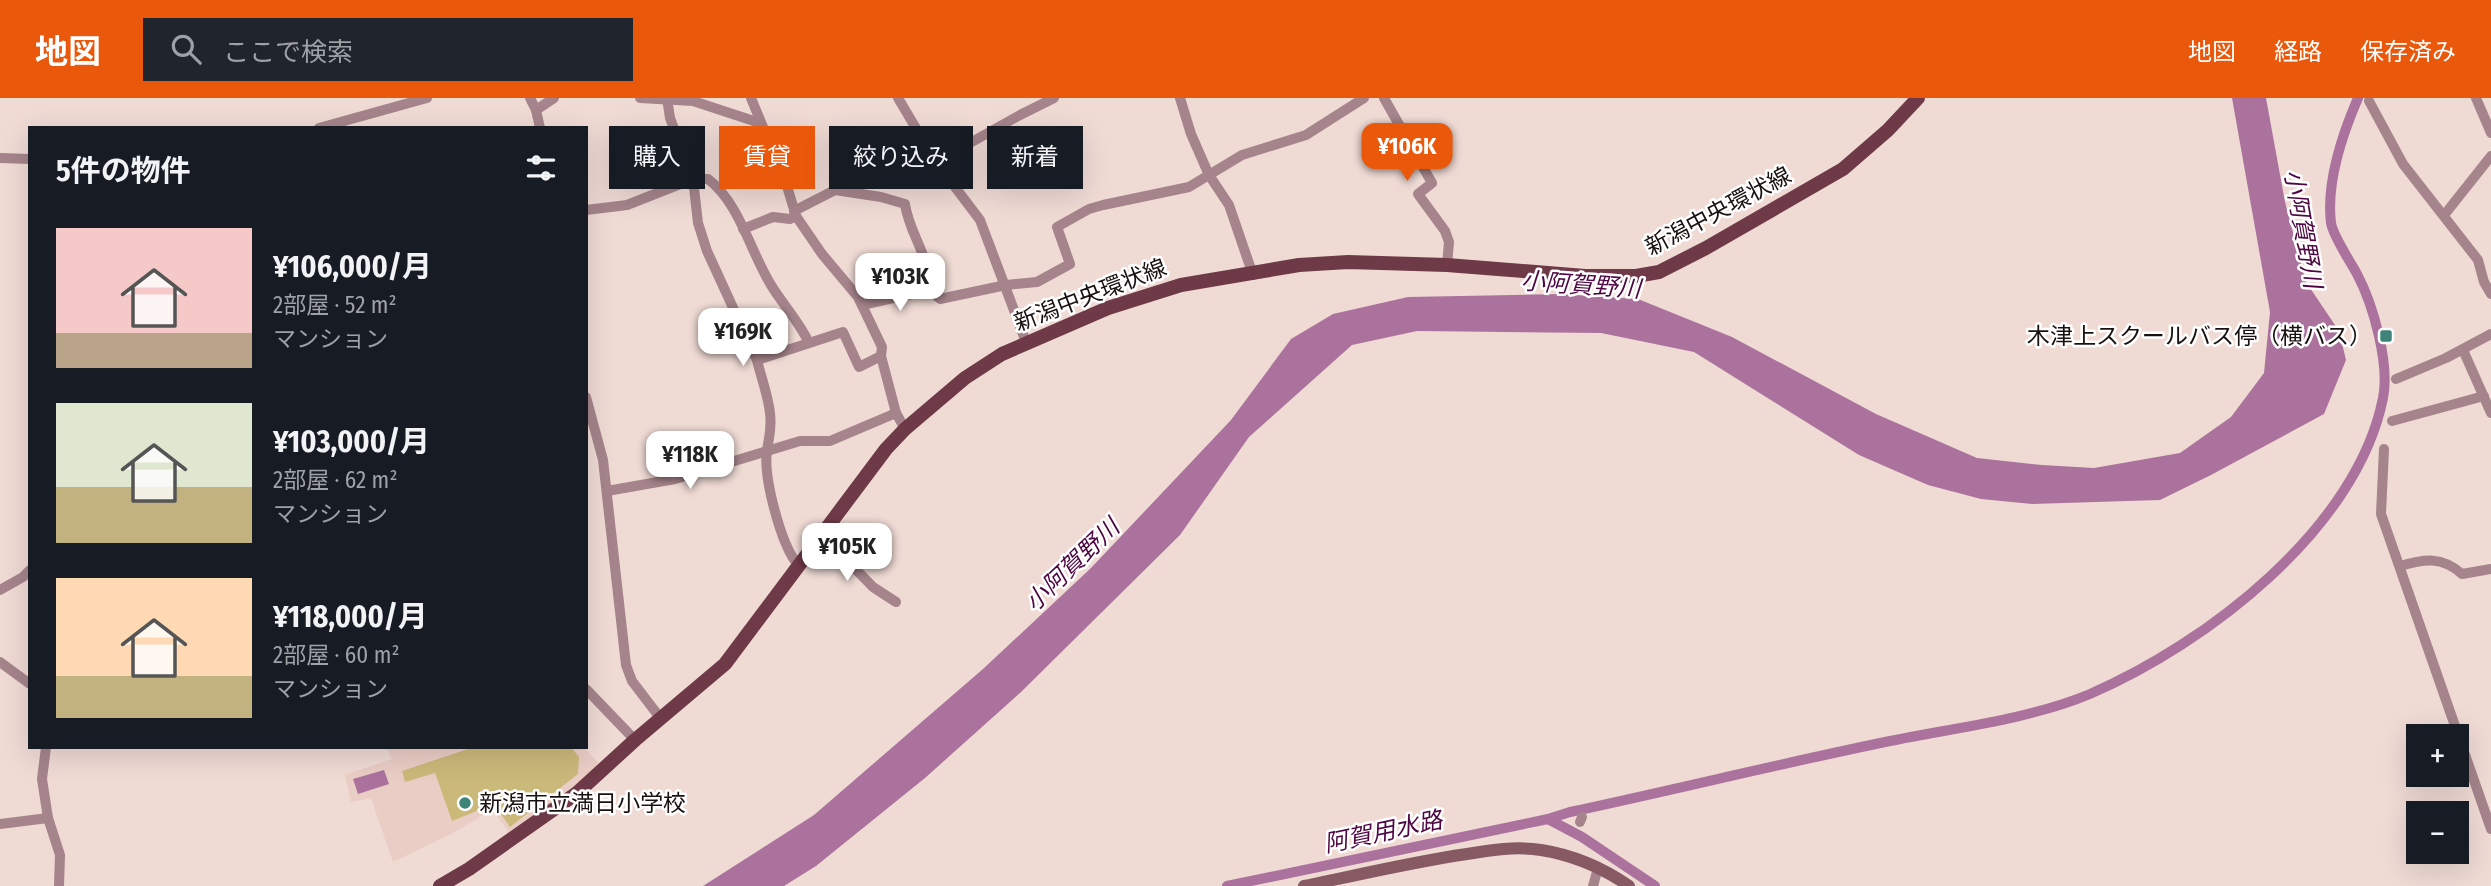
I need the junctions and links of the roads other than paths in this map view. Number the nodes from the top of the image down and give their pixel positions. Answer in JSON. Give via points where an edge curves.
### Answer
{"nodes":[{"id":1,"x":427,"y":98,"type":"edge"},
{"id":2,"x":530,"y":98,"type":"edge"},
{"id":3,"x":554,"y":98,"type":"edge"},
{"id":4,"x":640,"y":98,"type":"edge"},
{"id":5,"x":667,"y":98,"type":"edge"},
{"id":6,"x":751,"y":98,"type":"edge"},
{"id":7,"x":898,"y":98,"type":"edge"},
{"id":8,"x":1054,"y":98,"type":"edge"},
{"id":9,"x":1180,"y":98,"type":"edge"},
{"id":10,"x":1364,"y":98,"type":"edge"},
{"id":11,"x":1384,"y":98,"type":"edge"},
{"id":12,"x":1918,"y":98,"type":"edge"},
{"id":13,"x":2476,"y":98,"type":"edge"},
{"id":14,"x":2369,"y":101,"type":"dead end"},
{"id":15,"x":537,"y":110,"type":"junction"},
{"id":16,"x":760,"y":123,"type":"junction"},
{"id":17,"x":327,"y":126,"type":"edge"},
{"id":18,"x":540,"y":126,"type":"edge"},
{"id":19,"x":673,"y":126,"type":"edge"},
{"id":20,"x":915,"y":126,"type":"edge"},
{"id":21,"x":2491,"y":133,"type":"edge"},
{"id":22,"x":973,"y":141,"type":"edge"},
{"id":23,"x":2491,"y":156,"type":"edge"},
{"id":24,"x":0,"y":158,"type":"edge"},
{"id":25,"x":28,"y":159,"type":"edge"},
{"id":26,"x":1209,"y":176,"type":"junction"},
{"id":27,"x":705,"y":179,"type":"edge"},
{"id":28,"x":668,"y":189,"type":"edge"},
{"id":29,"x":694,"y":189,"type":"edge"},
{"id":30,"x":956,"y":189,"type":"edge"},
{"id":31,"x":588,"y":210,"type":"edge"},
{"id":32,"x":795,"y":214,"type":"junction"},
{"id":33,"x":2445,"y":214,"type":"junction"},
{"id":34,"x":743,"y":229,"type":"junction"},
{"id":35,"x":1447,"y":265,"type":"junction"},
{"id":36,"x":1253,"y":275,"type":"junction"},
{"id":37,"x":1006,"y":285,"type":"junction"},
{"id":38,"x":929,"y":290,"type":"junction"},
{"id":39,"x":2491,"y":294,"type":"edge"},
{"id":40,"x":862,"y":305,"type":"junction"},
{"id":41,"x":2491,"y":334,"type":"edge"},
{"id":42,"x":1026,"y":342,"type":"junction"},
{"id":43,"x":809,"y":343,"type":"junction"},
{"id":44,"x":2463,"y":350,"type":"junction"},
{"id":45,"x":881,"y":356,"type":"junction"},
{"id":46,"x":757,"y":360,"type":"junction"},
{"id":47,"x":2396,"y":379,"type":"dead end"},
{"id":48,"x":2484,"y":396,"type":"junction"},
{"id":49,"x":588,"y":404,"type":"edge"},
{"id":50,"x":896,"y":413,"type":"junction"},
{"id":51,"x":2491,"y":413,"type":"edge"},
{"id":52,"x":2392,"y":421,"type":"dead end"},
{"id":53,"x":905,"y":429,"type":"junction"},
{"id":54,"x":2384,"y":449,"type":"dead end"},
{"id":55,"x":767,"y":452,"type":"junction"},
{"id":56,"x":607,"y":491,"type":"junction"},
{"id":57,"x":821,"y":535,"type":"junction"},
{"id":58,"x":798,"y":565,"type":"junction"},
{"id":59,"x":2400,"y":566,"type":"junction"},
{"id":60,"x":2491,"y":569,"type":"edge"},
{"id":61,"x":28,"y":572,"type":"edge"},
{"id":62,"x":0,"y":590,"type":"edge"},
{"id":63,"x":895,"y":602,"type":"dead end"},
{"id":64,"x":0,"y":662,"type":"edge"},
{"id":65,"x":28,"y":683,"type":"edge"},
{"id":66,"x":588,"y":691,"type":"edge"},
{"id":67,"x":661,"y":719,"type":"junction"},
{"id":68,"x":635,"y":740,"type":"junction"},
{"id":69,"x":46,"y":749,"type":"edge"},
{"id":70,"x":48,"y":818,"type":"junction"},
{"id":71,"x":0,"y":824,"type":"edge"},
{"id":72,"x":2491,"y":829,"type":"edge"},
{"id":73,"x":1598,"y":868,"type":"junction"},
{"id":74,"x":59,"y":886,"type":"edge"},
{"id":75,"x":440,"y":886,"type":"edge"},
{"id":76,"x":1304,"y":886,"type":"edge"},
{"id":77,"x":1593,"y":886,"type":"edge"},
{"id":78,"x":1629,"y":886,"type":"edge"}],
"edges":[{"from":1,"to":17,"type":"street"},
{"from":2,"to":15,"type":"street"},
{"from":3,"to":15,"type":"street"},
{"from":4,"to":5,"type":"street"},
{"from":5,"to":16,"type":"street","via":[[693,101]]},
{"from":5,"to":19,"type":"street"},
{"from":6,"to":16,"type":"street"},
{"from":7,"to":20,"type":"street"},
{"from":8,"to":22,"type":"street"},
{"from":9,"to":26,"type":"street"},
{"from":10,"to":26,"type":"street","via":[[1306,135],[1242,155]]},
{"from":11,"to":35,"type":"street","via":[[1432,183],[1418,194],[1445,231]]},
{"from":12,"to":35,"type":"main road","name":"新潟中央環状線","via":[[1843,169],[1659,272],[1585,276]]},
{"from":13,"to":21,"type":"street"},
{"from":14,"to":33,"type":"street","via":[[2403,163]]},
{"from":15,"to":18,"type":"street"},
{"from":16,"to":32,"type":"street"},
{"from":23,"to":33,"type":"street"},
{"from":24,"to":25,"type":"street"},
{"from":26,"to":36,"type":"street","via":[[1228,205]]},
{"from":26,"to":37,"type":"street","via":[[1189,187],[1089,209],[1056,227],[1070,264],[1037,282]]},
{"from":27,"to":34,"type":"street","via":[[717,186]]},
{"from":28,"to":31,"type":"street","via":[[627,205]]},
{"from":29,"to":46,"type":"street","via":[[707,251]]},
{"from":30,"to":37,"type":"street","via":[[980,220]]},
{"from":32,"to":34,"type":"street"},
{"from":32,"to":38,"type":"street","via":[[835,190],[905,204],[923,250]]},
{"from":32,"to":40,"type":"street"},
{"from":33,"to":39,"type":"street","via":[[2478,260]]},
{"from":34,"to":43,"type":"street","via":[[771,285]]},
{"from":35,"to":36,"type":"main road","name":"新潟中央環状線","via":[[1348,262],[1299,265]]},
{"from":36,"to":42,"type":"main road","name":"新潟中央環状線","via":[[1181,285],[1108,308]]},
{"from":37,"to":38,"type":"street","via":[[940,299]]},
{"from":37,"to":42,"type":"street"},
{"from":38,"to":40,"type":"street"},
{"from":40,"to":45,"type":"street","via":[[882,347]]},
{"from":41,"to":44,"type":"street"},
{"from":42,"to":53,"type":"main road","name":"新潟中央環状線","via":[[965,378]]},
{"from":43,"to":45,"type":"street","via":[[843,332],[859,367]]},
{"from":43,"to":46,"type":"street"},
{"from":44,"to":47,"type":"street"},
{"from":44,"to":48,"type":"street"},
{"from":45,"to":50,"type":"street"},
{"from":46,"to":55,"type":"street","via":[[770,411],[772,436]]},
{"from":48,"to":51,"type":"street"},
{"from":48,"to":52,"type":"street"},
{"from":49,"to":56,"type":"street"},
{"from":50,"to":53,"type":"street"},
{"from":50,"to":55,"type":"street","via":[[830,441],[800,441]]},
{"from":53,"to":57,"type":"main road","name":"新潟中央環状線"},
{"from":54,"to":59,"type":"street","via":[[2381,514]]},
{"from":55,"to":56,"type":"street","via":[[676,480]]},
{"from":55,"to":58,"type":"street","via":[[777,520]]},
{"from":56,"to":67,"type":"street","via":[[625,665]]},
{"from":57,"to":58,"type":"main road","name":"新潟中央環状線"},
{"from":57,"to":63,"type":"street","via":[[873,587]]},
{"from":58,"to":67,"type":"main road","name":"新潟中央環状線","via":[[725,664]]},
{"from":59,"to":60,"type":"street","via":[[2425,559],[2452,565],[2462,574]]},
{"from":59,"to":72,"type":"street"},
{"from":61,"to":62,"type":"street"},
{"from":64,"to":65,"type":"street"},
{"from":66,"to":68,"type":"street"},
{"from":67,"to":68,"type":"main road","name":"新潟中央環状線"},
{"from":68,"to":75,"type":"main road","name":"新潟中央環状線","via":[[577,793]]},
{"from":69,"to":70,"type":"street","via":[[42,779]]},
{"from":70,"to":71,"type":"street"},
{"from":70,"to":74,"type":"street","via":[[60,855]]},
{"from":73,"to":76,"type":"main road","via":[[1539,850],[1504,848]]},
{"from":73,"to":77,"type":"street"},
{"from":73,"to":78,"type":"main road"}]}
